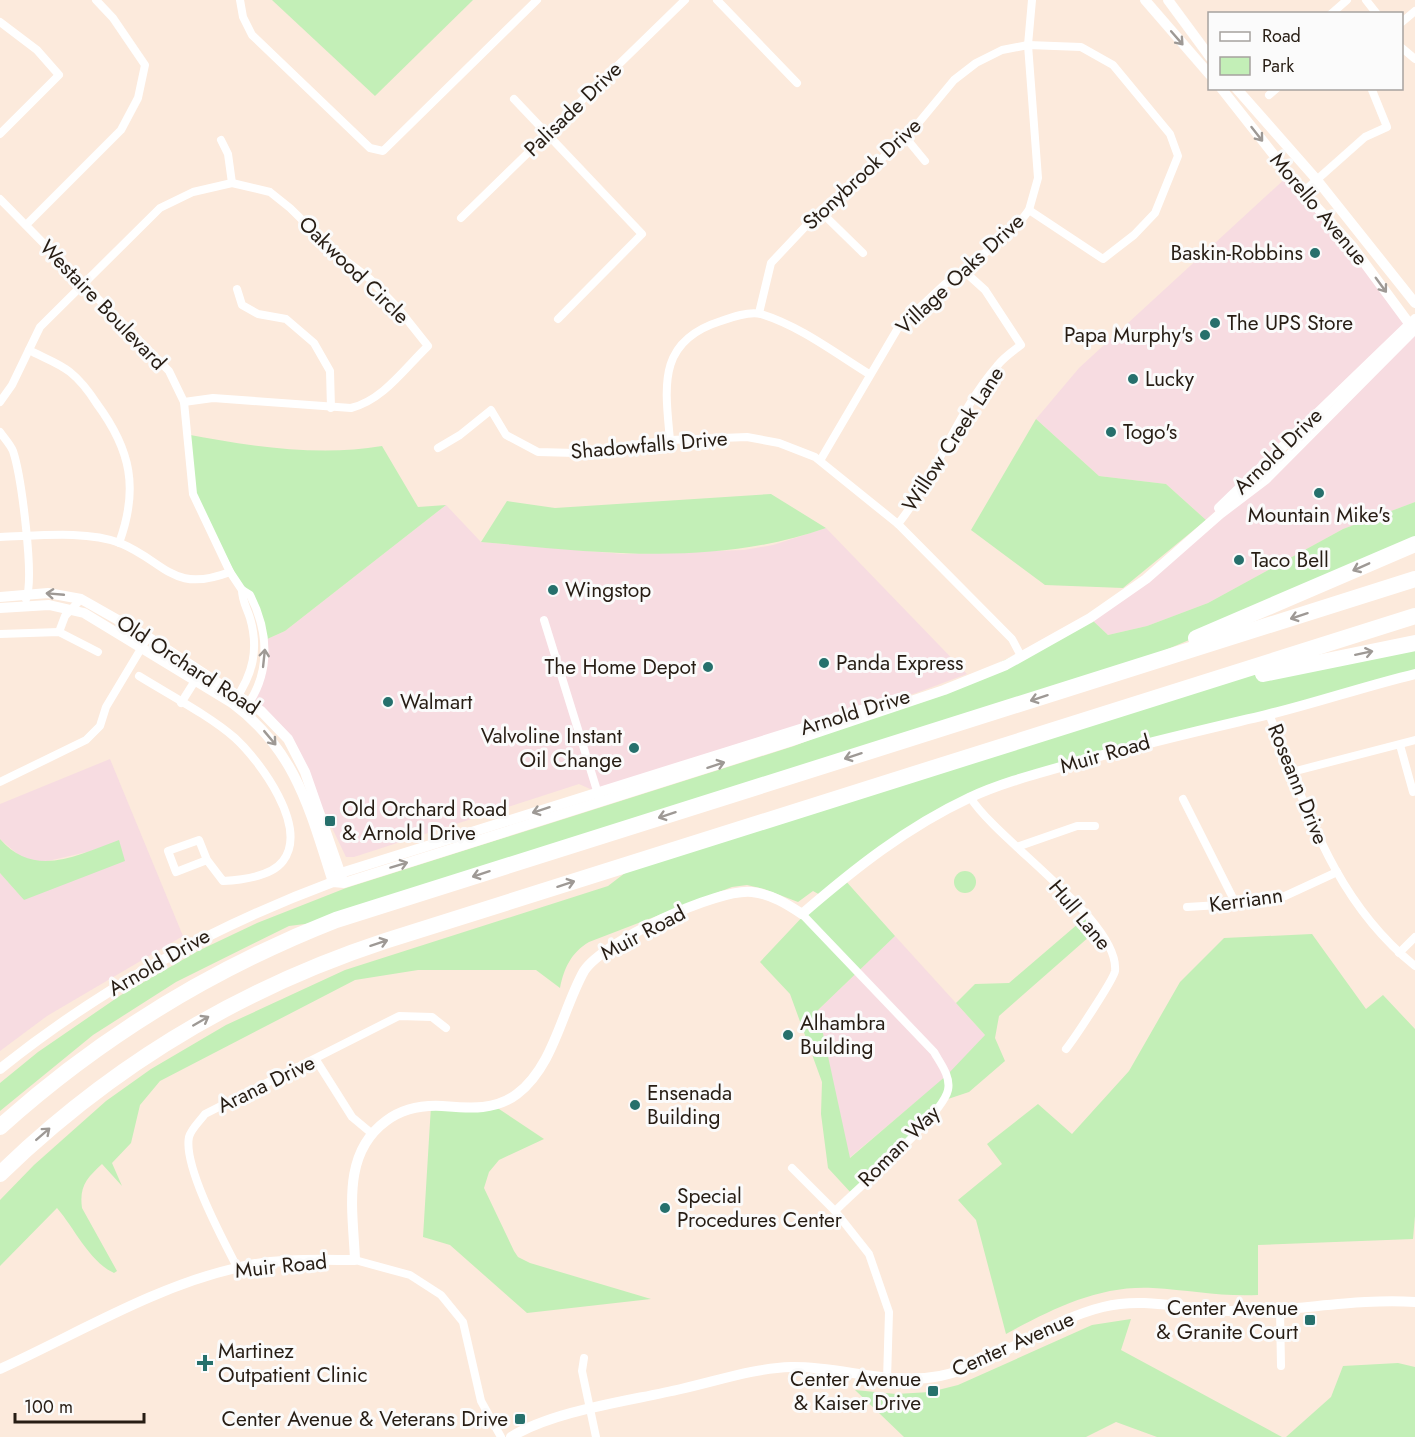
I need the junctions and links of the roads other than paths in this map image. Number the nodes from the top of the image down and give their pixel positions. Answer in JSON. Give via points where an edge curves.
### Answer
{"nodes":[{"id":1,"x":96,"y":0,"type":"edge"},
{"id":2,"x":240,"y":0,"type":"edge"},
{"id":3,"x":537,"y":0,"type":"edge"},
{"id":4,"x":685,"y":0,"type":"edge"},
{"id":5,"x":717,"y":0,"type":"edge"},
{"id":6,"x":1032,"y":0,"type":"edge"},
{"id":7,"x":1144,"y":0,"type":"edge"},
{"id":8,"x":1168,"y":0,"type":"edge"},
{"id":9,"x":1347,"y":0,"type":"edge"},
{"id":10,"x":1366,"y":0,"type":"edge"},
{"id":11,"x":1415,"y":11,"type":"edge"},
{"id":12,"x":1333,"y":12,"type":"edge"},
{"id":13,"x":1375,"y":12,"type":"edge"},
{"id":14,"x":1403,"y":20,"type":"edge"},
{"id":15,"x":0,"y":22,"type":"edge"},
{"id":16,"x":1028,"y":45,"type":"junction"},
{"id":17,"x":1208,"y":56,"type":"edge"},
{"id":18,"x":1208,"y":74,"type":"edge"},
{"id":19,"x":797,"y":83,"type":"dead end"},
{"id":20,"x":1275,"y":90,"type":"edge"},
{"id":21,"x":1372,"y":90,"type":"dead end"},
{"id":22,"x":1232,"y":91,"type":"edge"},
{"id":23,"x":1269,"y":95,"type":"dead end"},
{"id":24,"x":514,"y":99,"type":"dead end"},
{"id":25,"x":0,"y":134,"type":"edge"},
{"id":26,"x":548,"y":134,"type":"junction"},
{"id":27,"x":906,"y":138,"type":"junction"},
{"id":28,"x":221,"y":140,"type":"dead end"},
{"id":29,"x":925,"y":161,"type":"dead end"},
{"id":30,"x":1317,"y":180,"type":"junction"},
{"id":31,"x":232,"y":183,"type":"junction"},
{"id":32,"x":1303,"y":192,"type":"junction"},
{"id":33,"x":0,"y":199,"type":"edge"},
{"id":34,"x":1029,"y":210,"type":"junction"},
{"id":35,"x":820,"y":211,"type":"junction"},
{"id":36,"x":461,"y":218,"type":"dead end"},
{"id":37,"x":26,"y":225,"type":"junction"},
{"id":38,"x":863,"y":253,"type":"dead end"},
{"id":39,"x":964,"y":270,"type":"junction"},
{"id":40,"x":83,"y":283,"type":"junction"},
{"id":41,"x":237,"y":288,"type":"dead end"},
{"id":42,"x":1415,"y":303,"type":"edge"},
{"id":43,"x":759,"y":313,"type":"junction"},
{"id":44,"x":558,"y":319,"type":"dead end"},
{"id":45,"x":1413,"y":326,"type":"edge"},
{"id":46,"x":29,"y":350,"type":"junction"},
{"id":47,"x":869,"y":374,"type":"junction"},
{"id":48,"x":0,"y":402,"type":"edge"},
{"id":49,"x":184,"y":402,"type":"junction"},
{"id":50,"x":331,"y":408,"type":"junction"},
{"id":51,"x":0,"y":432,"type":"edge"},
{"id":52,"x":670,"y":440,"type":"junction"},
{"id":53,"x":438,"y":448,"type":"dead end"},
{"id":54,"x":821,"y":459,"type":"junction"},
{"id":55,"x":898,"y":524,"type":"junction"},
{"id":56,"x":26,"y":536,"type":"junction"},
{"id":57,"x":0,"y":537,"type":"edge"},
{"id":58,"x":119,"y":543,"type":"junction"},
{"id":59,"x":1415,"y":544,"type":"edge"},
{"id":60,"x":230,"y":572,"type":"junction"},
{"id":61,"x":1415,"y":579,"type":"edge"},
{"id":62,"x":242,"y":590,"type":"junction"},
{"id":63,"x":28,"y":594,"type":"junction"},
{"id":64,"x":0,"y":597,"type":"edge"},
{"id":65,"x":81,"y":599,"type":"junction"},
{"id":66,"x":14,"y":607,"type":"junction"},
{"id":67,"x":0,"y":608,"type":"edge"},
{"id":68,"x":70,"y":609,"type":"junction"},
{"id":69,"x":1415,"y":616,"type":"edge"},
{"id":70,"x":544,"y":620,"type":"dead end"},
{"id":71,"x":59,"y":632,"type":"junction"},
{"id":72,"x":0,"y":634,"type":"edge"},
{"id":73,"x":145,"y":642,"type":"junction"},
{"id":74,"x":1415,"y":643,"type":"edge"},
{"id":75,"x":98,"y":652,"type":"dead end"},
{"id":76,"x":1020,"y":653,"type":"junction"},
{"id":77,"x":1415,"y":674,"type":"edge"},
{"id":78,"x":139,"y":676,"type":"dead end"},
{"id":79,"x":199,"y":676,"type":"junction"},
{"id":80,"x":1095,"y":680,"type":"junction"},
{"id":81,"x":1183,"y":689,"type":"junction"},
{"id":82,"x":235,"y":698,"type":"junction"},
{"id":83,"x":250,"y":701,"type":"junction"},
{"id":84,"x":182,"y":703,"type":"junction"},
{"id":85,"x":243,"y":711,"type":"junction"},
{"id":86,"x":1269,"y":714,"type":"junction"},
{"id":87,"x":1415,"y":740,"type":"edge"},
{"id":88,"x":1400,"y":745,"type":"junction"},
{"id":89,"x":1293,"y":772,"type":"junction"},
{"id":90,"x":0,"y":782,"type":"edge"},
{"id":91,"x":1413,"y":792,"type":"dead end"},
{"id":92,"x":598,"y":797,"type":"junction"},
{"id":93,"x":970,"y":797,"type":"junction"},
{"id":94,"x":1183,"y":799,"type":"dead end"},
{"id":95,"x":1095,"y":826,"type":"dead end"},
{"id":96,"x":1017,"y":847,"type":"junction"},
{"id":97,"x":207,"y":860,"type":"junction"},
{"id":98,"x":1337,"y":872,"type":"junction"},
{"id":99,"x":339,"y":879,"type":"junction"},
{"id":100,"x":1236,"y":904,"type":"junction"},
{"id":101,"x":1187,"y":907,"type":"dead end"},
{"id":102,"x":802,"y":914,"type":"junction"},
{"id":103,"x":1415,"y":937,"type":"edge"},
{"id":104,"x":1399,"y":953,"type":"junction"},
{"id":105,"x":1415,"y":966,"type":"edge"},
{"id":106,"x":446,"y":1028,"type":"dead end"},
{"id":107,"x":1066,"y":1049,"type":"dead end"},
{"id":108,"x":316,"y":1060,"type":"junction"},
{"id":109,"x":0,"y":1069,"type":"edge"},
{"id":110,"x":0,"y":1127,"type":"edge"},
{"id":111,"x":370,"y":1132,"type":"junction"},
{"id":112,"x":792,"y":1168,"type":"dead end"},
{"id":113,"x":0,"y":1174,"type":"edge"},
{"id":114,"x":835,"y":1211,"type":"junction"},
{"id":115,"x":355,"y":1260,"type":"junction"},
{"id":116,"x":237,"y":1267,"type":"junction"},
{"id":117,"x":1415,"y":1302,"type":"edge"},
{"id":118,"x":1280,"y":1310,"type":"junction"},
{"id":119,"x":584,"y":1358,"type":"dead end"},
{"id":120,"x":1281,"y":1366,"type":"dead end"},
{"id":121,"x":0,"y":1369,"type":"edge"},
{"id":122,"x":887,"y":1380,"type":"junction"},
{"id":123,"x":590,"y":1410,"type":"junction"},
{"id":124,"x":501,"y":1437,"type":"edge"},
{"id":125,"x":511,"y":1437,"type":"edge"},
{"id":126,"x":596,"y":1437,"type":"edge"}],
"edges":[{"from":1,"to":37,"type":"street","via":[[146,65],[138,98],[121,130]]},
{"from":2,"to":3,"type":"street","via":[[252,35],[370,148],[383,151]]},
{"from":4,"to":26,"type":"street","name":"Palisade Drive"},
{"from":5,"to":19,"type":"street"},
{"from":6,"to":16,"type":"street","name":"Village Oaks Drive"},
{"from":7,"to":18,"type":"street","one_way":true},
{"from":8,"to":17,"type":"street"},
{"from":9,"to":12,"type":"street"},
{"from":10,"to":13,"type":"street"},
{"from":11,"to":14,"type":"street"},
{"from":15,"to":25,"type":"street","via":[[37,50],[59,75]]},
{"from":16,"to":27,"type":"street","name":"Stonybrook Drive","via":[[1002,50],[976,63],[954,80]]},
{"from":16,"to":34,"type":"street","name":"Village Oaks Drive","via":[[1038,178]]},
{"from":16,"to":34,"type":"street","name":"Stonybrook Drive","via":[[1081,47],[1113,65],[1170,134],[1178,156],[1155,213],[1103,259]]},
{"from":20,"to":23,"type":"street"},
{"from":21,"to":30,"type":"street","via":[[1387,127],[1365,137]]},
{"from":22,"to":30,"type":"street","name":"Morello Avenue"},
{"from":22,"to":32,"type":"street","name":"Morello Avenue","one_way":true},
{"from":24,"to":26,"type":"street"},
{"from":26,"to":36,"type":"street","name":"Palisade Drive"},
{"from":26,"to":44,"type":"street","via":[[642,234]]},
{"from":27,"to":29,"type":"street"},
{"from":27,"to":35,"type":"street","name":"Stonybrook Drive"},
{"from":28,"to":31,"type":"street","via":[[228,154]]},
{"from":30,"to":32,"type":"street"},
{"from":30,"to":42,"type":"street","name":"Morello Avenue"},
{"from":31,"to":40,"type":"street","name":"Oakwood Circle","via":[[193,192],[160,208]]},
{"from":31,"to":50,"type":"street","name":"Oakwood Circle","via":[[270,192],[290,208],[383,293],[428,346],[366,404]]},
{"from":32,"to":45,"type":"street","name":"Morello Avenue","one_way":true,"via":[[1352,246]]},
{"from":33,"to":37,"type":"street","name":"Westaire Boulevard"},
{"from":34,"to":39,"type":"street","name":"Village Oaks Drive","via":[[1012,231]]},
{"from":35,"to":38,"type":"street"},
{"from":35,"to":43,"type":"street","name":"Stonybrook Drive","via":[[771,263]]},
{"from":37,"to":40,"type":"street","name":"Westaire Boulevard"},
{"from":39,"to":47,"type":"street","name":"Village Oaks Drive","via":[[898,328]]},
{"from":39,"to":55,"type":"street","name":"Willow Creek Lane","via":[[985,290],[1021,345],[997,365],[976,395],[919,498]]},
{"from":40,"to":46,"type":"street","name":"Oakwood Circle","via":[[40,327]]},
{"from":40,"to":49,"type":"street","name":"Westaire Boulevard","via":[[169,371]]},
{"from":41,"to":50,"type":"street","via":[[242,305],[258,314],[286,319],[314,343],[330,371]]},
{"from":43,"to":47,"type":"street","via":[[801,332]]},
{"from":43,"to":52,"type":"street","via":[[714,323],[683,341],[671,356],[665,390]]},
{"from":45,"to":76,"type":"street","name":"Arnold Drive","via":[[1252,491],[1129,592]]},
{"from":46,"to":48,"type":"street","name":"Oakwood Circle"},
{"from":46,"to":58,"type":"street","via":[[70,372],[115,428],[128,462],[131,492],[129,516]]},
{"from":47,"to":54,"type":"street","name":"Village Oaks Drive"},
{"from":49,"to":50,"type":"street","name":"Oakwood Circle","via":[[213,398]]},
{"from":49,"to":60,"type":"street","name":"Westaire Boulevard","via":[[193,494]]},
{"from":51,"to":56,"type":"street","via":[[12,448],[22,484]]},
{"from":52,"to":53,"type":"street","name":"Shadowfalls Drive","via":[[576,453],[538,452],[506,435],[491,410]]},
{"from":52,"to":54,"type":"street","name":"Shadowfalls Drive","via":[[747,437],[779,443]]},
{"from":54,"to":55,"type":"street","name":"Shadowfalls Drive"},
{"from":55,"to":76,"type":"street","name":"Shadowfalls Drive","via":[[1012,639]]},
{"from":56,"to":57,"type":"street"},
{"from":56,"to":58,"type":"street","via":[[67,534]]},
{"from":56,"to":63,"type":"street"},
{"from":58,"to":60,"type":"street","via":[[184,579],[208,580]]},
{"from":59,"to":80,"type":"highway","one_way":true},
{"from":60,"to":62,"type":"street","name":"Westaire Boulevard"},
{"from":61,"to":80,"type":"highway","one_way":true},
{"from":62,"to":82,"type":"street","name":"Westaire Boulevard","via":[[252,627],[254,656],[249,678]]},
{"from":83,"to":62,"type":"street","name":"Westaire Boulevard","one_way":true,"via":[[264,664],[265,640],[255,605]]},
{"from":63,"to":64,"type":"street","name":"Old Orchard Road"},
{"from":65,"to":63,"type":"street","name":"Old Orchard Road","one_way":true,"via":[[63,594]]},
{"from":63,"to":66,"type":"street","via":[[25,601]]},
{"from":65,"to":68,"type":"street"},
{"from":65,"to":73,"type":"street","name":"Old Orchard Road"},
{"from":66,"to":67,"type":"street","name":"Old Orchard Road"},
{"from":66,"to":68,"type":"street","name":"Old Orchard Road","via":[[49,605]]},
{"from":68,"to":71,"type":"street"},
{"from":68,"to":73,"type":"street","name":"Old Orchard Road"},
{"from":69,"to":81,"type":"highway"},
{"from":70,"to":92,"type":"street"},
{"from":71,"to":72,"type":"street"},
{"from":71,"to":75,"type":"street"},
{"from":73,"to":79,"type":"street","name":"Old Orchard Road"},
{"from":73,"to":90,"type":"street","via":[[106,707],[100,726],[86,740]]},
{"from":81,"to":74,"type":"highway","one_way":true},
{"from":76,"to":92,"type":"street","name":"Arnold Drive","via":[[916,693],[820,721]]},
{"from":77,"to":86,"type":"street","name":"Muir Road"},
{"from":78,"to":84,"type":"street"},
{"from":79,"to":82,"type":"street","name":"Old Orchard Road"},
{"from":79,"to":84,"type":"street"},
{"from":80,"to":110,"type":"highway","one_way":true,"via":[[298,935],[209,978],[140,1018],[68,1069]]},
{"from":113,"to":81,"type":"highway","one_way":true,"via":[[56,1123],[143,1057],[220,1011],[319,965]]},
{"from":82,"to":83,"type":"street","name":"Old Orchard Road"},
{"from":82,"to":85,"type":"street","name":"Old Orchard Road"},
{"from":83,"to":85,"type":"street","name":"Westaire Boulevard"},
{"from":83,"to":99,"type":"street","name":"Old Orchard Road","via":[[275,724],[296,753]]},
{"from":84,"to":97,"type":"street","via":[[233,736],[260,763],[287,816],[291,843],[284,861],[276,868],[245,879],[223,881]]},
{"from":85,"to":99,"type":"street","name":"Old Orchard Road","one_way":true,"via":[[268,734],[291,766]]},
{"from":86,"to":89,"type":"street","name":"Roseann Drive"},
{"from":86,"to":93,"type":"street","name":"Muir Road","via":[[1110,752]]},
{"from":87,"to":88,"type":"street"},
{"from":88,"to":89,"type":"street"},
{"from":88,"to":91,"type":"street"},
{"from":89,"to":98,"type":"street","name":"Roseann Drive","via":[[1312,826]]},
{"from":92,"to":99,"type":"street","name":"Arnold Drive"},
{"from":93,"to":96,"type":"street","name":"Hull Lane"},
{"from":93,"to":102,"type":"street","name":"Muir Road","via":[[872,855]]},
{"from":94,"to":100,"type":"street"},
{"from":95,"to":96,"type":"street","via":[[1077,826]]},
{"from":96,"to":107,"type":"street","name":"Hull Lane","via":[[1098,928],[1113,952],[1115,973]]},
{"from":97,"to":97,"type":"street","via":[[176,872],[168,851],[199,840]]},
{"from":98,"to":100,"type":"street","name":"Kerriann","via":[[1285,896]]},
{"from":98,"to":104,"type":"street","name":"Roseann Drive","via":[[1378,933]]},
{"from":99,"to":109,"type":"street","name":"Arnold Drive","via":[[261,909],[164,958],[92,1001]]},
{"from":100,"to":101,"type":"street","name":"Kerriann"},
{"from":102,"to":111,"type":"street","name":"Muir Road","via":[[770,896],[753,892],[726,894],[615,943],[584,971],[536,1075],[515,1095],[484,1107],[431,1106],[398,1112]]},
{"from":102,"to":114,"type":"street","name":"Roman Way","via":[[934,1052],[948,1075],[945,1100]]},
{"from":103,"to":104,"type":"street"},
{"from":104,"to":105,"type":"street","name":"Roseann Drive"},
{"from":106,"to":108,"type":"street","name":"Arana Drive","via":[[432,1017],[399,1016]]},
{"from":108,"to":111,"type":"street","via":[[352,1117]]},
{"from":108,"to":116,"type":"street","name":"Arana Drive","via":[[205,1114],[190,1134],[188,1151],[211,1217]]},
{"from":111,"to":115,"type":"street","name":"Muir Road","via":[[356,1161]]},
{"from":112,"to":114,"type":"street"},
{"from":114,"to":122,"type":"street","via":[[869,1254],[889,1312]]},
{"from":115,"to":116,"type":"street","name":"Muir Road","via":[[301,1259]]},
{"from":115,"to":124,"type":"street","via":[[410,1275],[441,1294],[463,1322],[481,1401]]},
{"from":116,"to":121,"type":"street","name":"Muir Road","via":[[171,1289]]},
{"from":117,"to":118,"type":"street","name":"Center Avenue","via":[[1387,1300]]},
{"from":118,"to":120,"type":"street"},
{"from":118,"to":122,"type":"street","name":"Center Avenue","via":[[1230,1311],[1133,1302],[1103,1307],[1049,1327],[973,1365],[940,1376]]},
{"from":119,"to":123,"type":"street","via":[[582,1371]]},
{"from":122,"to":123,"type":"street","name":"Center Avenue","via":[[812,1367],[789,1367]]},
{"from":123,"to":125,"type":"street","name":"Center Avenue","via":[[544,1421]]},
{"from":123,"to":126,"type":"street"}]}
